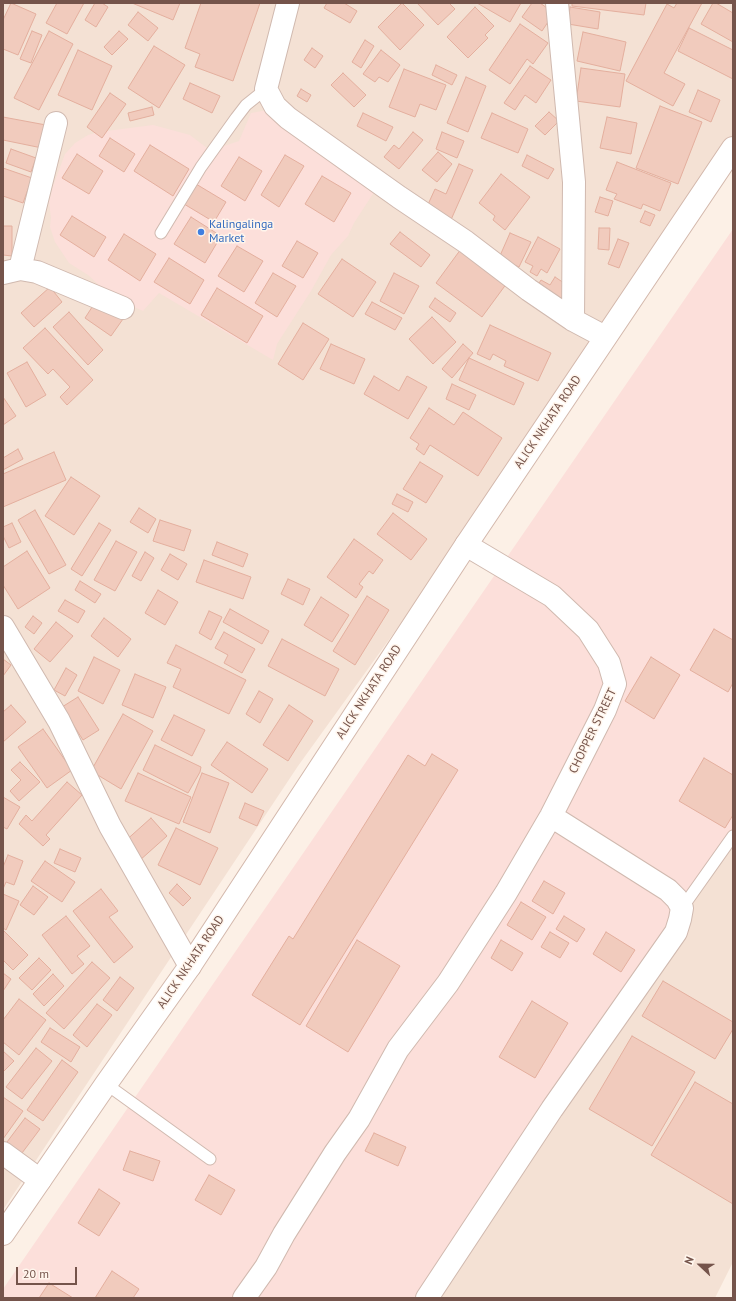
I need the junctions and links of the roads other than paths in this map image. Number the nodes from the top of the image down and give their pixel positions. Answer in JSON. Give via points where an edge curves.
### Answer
{"nodes":[{"id":1,"x":288,"y":3,"type":"edge"},
{"id":2,"x":557,"y":3,"type":"edge"},
{"id":3,"x":266,"y":89,"type":"junction"},
{"id":4,"x":56,"y":123,"type":"dead end"},
{"id":5,"x":733,"y":148,"type":"edge"},
{"id":6,"x":161,"y":233,"type":"dead end"},
{"id":7,"x":12,"y":271,"type":"edge"},
{"id":8,"x":123,"y":308,"type":"dead end"},
{"id":9,"x":573,"y":320,"type":"junction"},
{"id":10,"x":605,"y":337,"type":"junction"},
{"id":11,"x":466,"y":545,"type":"junction"},
{"id":12,"x":3,"y":627,"type":"edge"},
{"id":13,"x":551,"y":816,"type":"junction"},
{"id":14,"x":733,"y":836,"type":"edge"},
{"id":15,"x":682,"y":908,"type":"junction"},
{"id":16,"x":190,"y":966,"type":"junction"},
{"id":17,"x":106,"y":1084,"type":"junction"},
{"id":18,"x":3,"y":1153,"type":"edge"},
{"id":19,"x":210,"y":1159,"type":"dead end"},
{"id":20,"x":40,"y":1180,"type":"junction"},
{"id":21,"x":3,"y":1234,"type":"edge"},
{"id":22,"x":244,"y":1298,"type":"edge"},
{"id":23,"x":427,"y":1298,"type":"edge"}],
"edges":[{"from":1,"to":3,"type":"street"},
{"from":2,"to":9,"type":"street","via":[[574,182]]},
{"from":3,"to":6,"type":"lane","via":[[246,105],[200,167]]},
{"from":3,"to":9,"type":"street","via":[[275,106],[288,118]]},
{"from":4,"to":7,"type":"street"},
{"from":5,"to":10,"type":"street","name":"ALICK NKHATA ROAD"},
{"from":7,"to":8,"type":"street","via":[[37,272]]},
{"from":9,"to":10,"type":"street"},
{"from":10,"to":11,"type":"street","name":"ALICK NKHATA ROAD"},
{"from":11,"to":13,"type":"street","name":"CHOPPER STREET","via":[[552,596],[588,630],[609,663],[615,684],[613,690]]},
{"from":11,"to":16,"type":"street","name":"ALICK NKHATA ROAD"},
{"from":12,"to":16,"type":"street","via":[[59,721],[110,826]]},
{"from":13,"to":15,"type":"street","via":[[668,890]]},
{"from":13,"to":22,"type":"street","name":"CHOPPER STREET","via":[[506,893],[448,983],[398,1049],[359,1119]]},
{"from":14,"to":15,"type":"lane"},
{"from":15,"to":23,"type":"street","via":[[676,932],[552,1109]]},
{"from":16,"to":17,"type":"street","name":"ALICK NKHATA ROAD"},
{"from":17,"to":19,"type":"lane"},
{"from":17,"to":20,"type":"street","name":"ALICK NKHATA ROAD"},
{"from":18,"to":20,"type":"street"},
{"from":20,"to":21,"type":"street","name":"ALICK NKHATA ROAD"}]}
